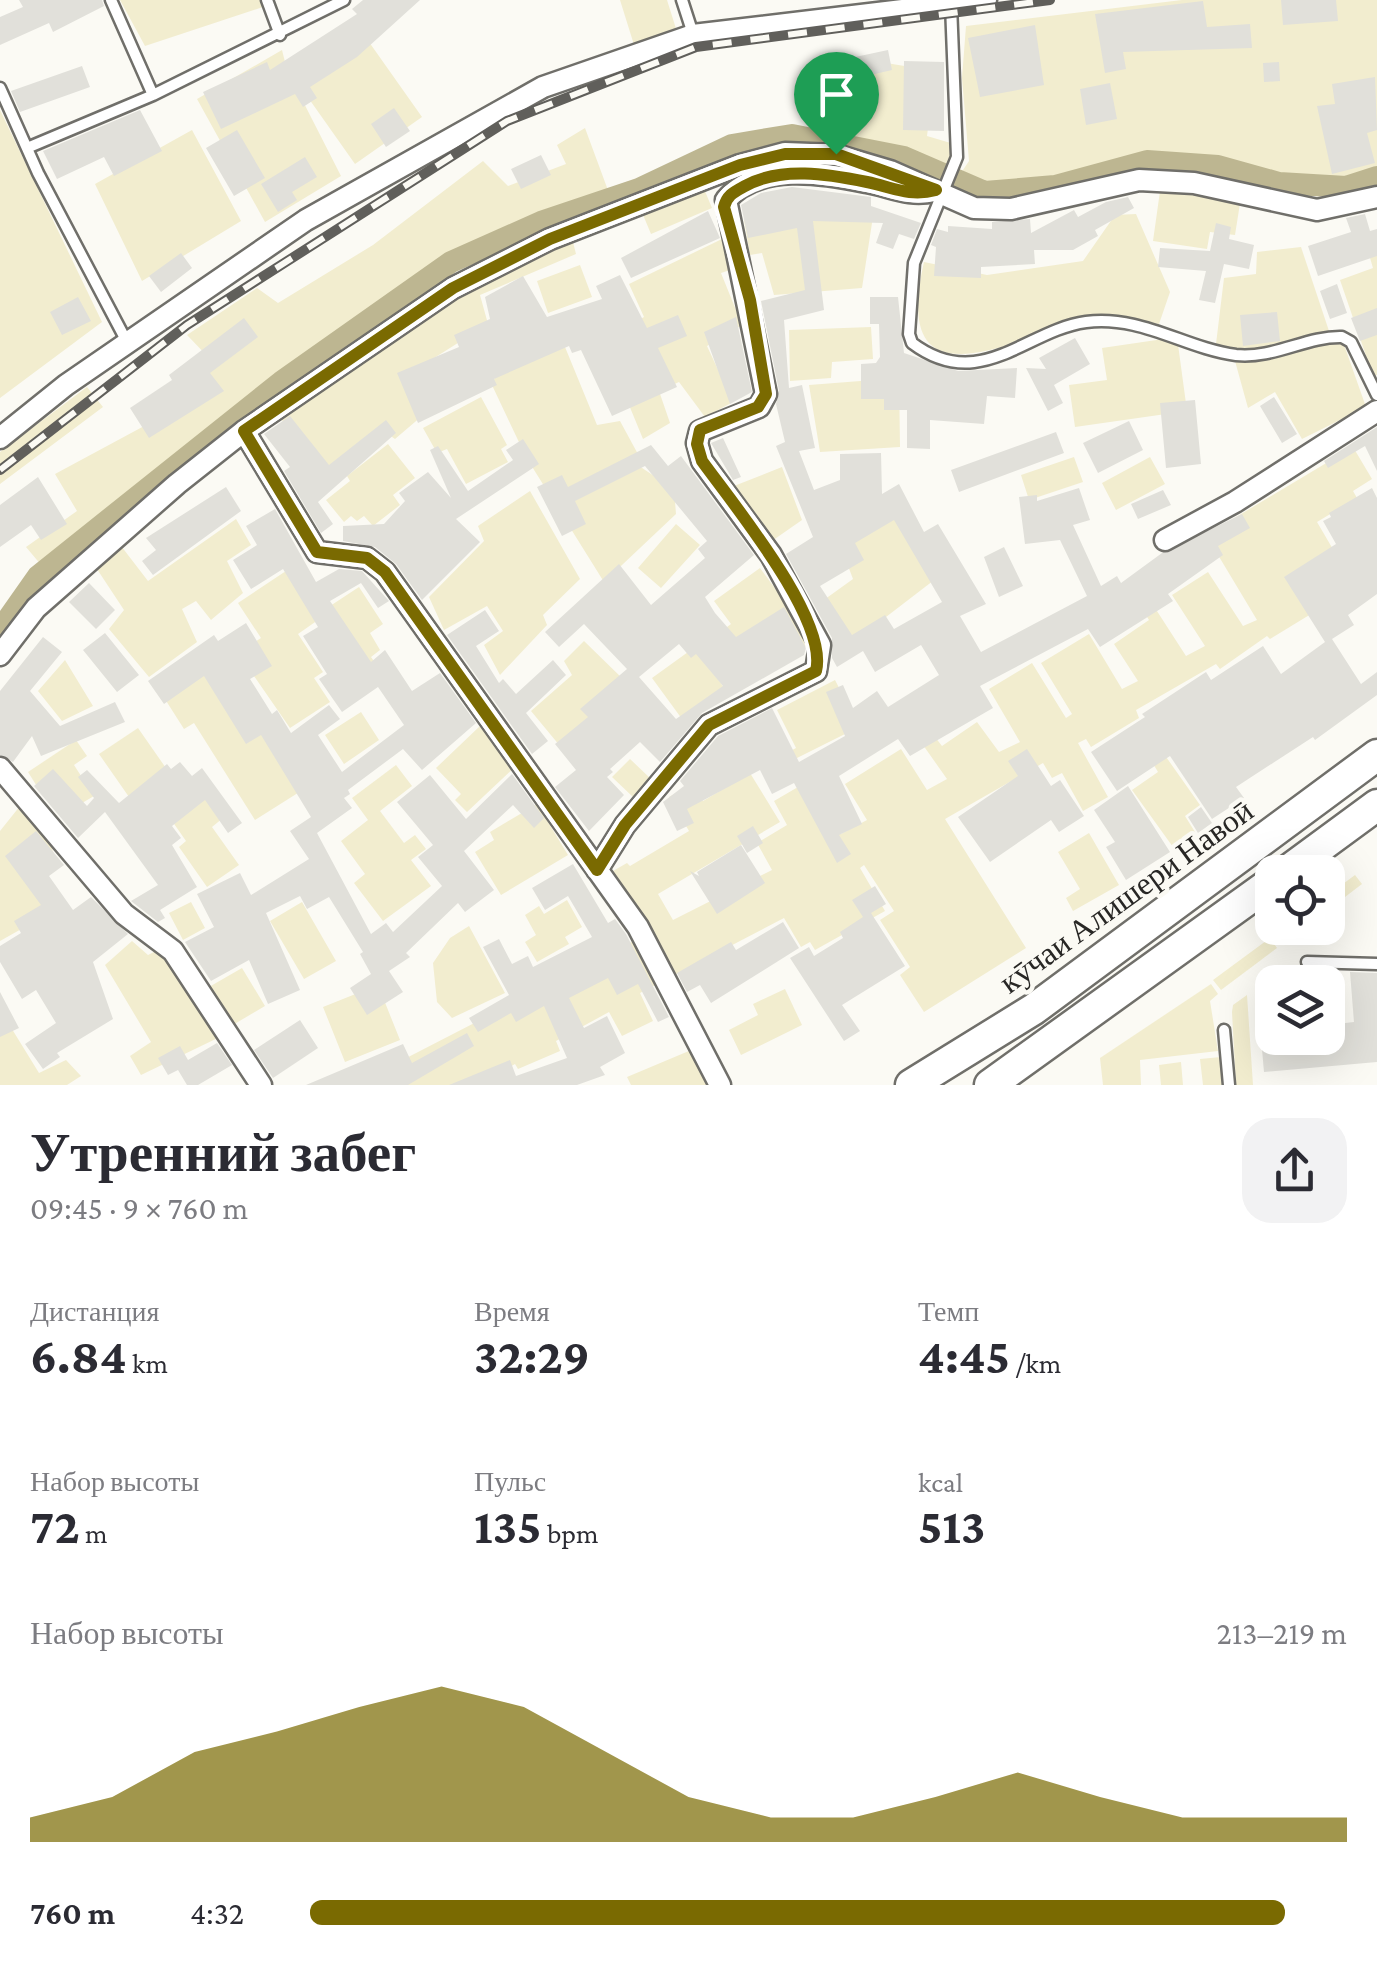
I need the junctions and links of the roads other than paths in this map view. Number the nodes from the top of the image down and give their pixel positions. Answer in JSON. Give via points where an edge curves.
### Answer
{"nodes":[{"id":1,"x":111,"y":0,"type":"edge"},
{"id":2,"x":266,"y":0,"type":"edge"},
{"id":3,"x":344,"y":0,"type":"edge"},
{"id":4,"x":682,"y":0,"type":"edge"},
{"id":5,"x":986,"y":0,"type":"edge"},
{"id":6,"x":952,"y":5,"type":"junction"},
{"id":7,"x":280,"y":34,"type":"junction"},
{"id":8,"x":693,"y":35,"type":"junction"},
{"id":9,"x":0,"y":88,"type":"edge"},
{"id":10,"x":153,"y":95,"type":"junction"},
{"id":11,"x":27,"y":148,"type":"junction"},
{"id":12,"x":942,"y":190,"type":"junction"},
{"id":13,"x":1377,"y":197,"type":"edge"},
{"id":14,"x":127,"y":343,"type":"junction"},
{"id":15,"x":1377,"y":395,"type":"edge"},
{"id":16,"x":1377,"y":411,"type":"edge"},
{"id":17,"x":244,"y":431,"type":"junction"},
{"id":18,"x":0,"y":438,"type":"edge"},
{"id":19,"x":1165,"y":540,"type":"dead end"},
{"id":20,"x":0,"y":655,"type":"edge"},
{"id":21,"x":1377,"y":755,"type":"edge"},
{"id":22,"x":0,"y":768,"type":"edge"},
{"id":23,"x":1377,"y":805,"type":"edge"},
{"id":24,"x":1309,"y":855,"type":"edge"},
{"id":25,"x":597,"y":870,"type":"junction"},
{"id":26,"x":1255,"y":894,"type":"edge"},
{"id":27,"x":1307,"y":962,"type":"dead end"},
{"id":28,"x":1377,"y":964,"type":"edge"},
{"id":29,"x":1224,"y":1030,"type":"dead end"},
{"id":30,"x":260,"y":1085,"type":"edge"},
{"id":31,"x":720,"y":1085,"type":"edge"},
{"id":32,"x":910,"y":1085,"type":"edge"},
{"id":33,"x":990,"y":1085,"type":"edge"},
{"id":34,"x":1229,"y":1085,"type":"edge"}],
"edges":[{"from":1,"to":10,"type":"lane"},
{"from":2,"to":7,"type":"lane"},
{"from":3,"to":7,"type":"lane"},
{"from":4,"to":8,"type":"lane"},
{"from":5,"to":6,"type":"street"},
{"from":6,"to":8,"type":"street"},
{"from":6,"to":12,"type":"lane","via":[[957,157]]},
{"from":7,"to":10,"type":"lane"},
{"from":8,"to":14,"type":"street","via":[[543,86],[306,220]]},
{"from":9,"to":11,"type":"lane"},
{"from":10,"to":11,"type":"lane"},
{"from":11,"to":14,"type":"lane"},
{"from":12,"to":13,"type":"street","via":[[974,208],[1011,210],[1139,180],[1194,183],[1317,210]]},
{"from":12,"to":15,"type":"lane","via":[[914,263],[909,334],[921,349],[988,362],[1102,321],[1158,328],[1234,355],[1269,355],[1342,337]]},
{"from":12,"to":17,"type":"street","via":[[836,154],[785,154],[740,165],[550,239],[453,288]]},
{"from":12,"to":25,"type":"street","via":[[907,194],[868,182],[783,174],[759,178],[726,200],[766,394],[758,407],[700,430],[697,444],[702,461],[770,555],[820,645],[819,660],[816,671],[709,725],[625,825]]},
{"from":14,"to":18,"type":"street"},
{"from":16,"to":19,"type":"street"},
{"from":17,"to":20,"type":"street","via":[[72,574]]},
{"from":17,"to":25,"type":"street","via":[[317,552],[367,558],[385,572]]},
{"from":21,"to":32,"type":"street","name":"кӯчаи Алишери Навоӣ","via":[[1034,1009]]},
{"from":22,"to":30,"type":"street","via":[[124,914],[174,951]]},
{"from":23,"to":24,"type":"street"},
{"from":25,"to":31,"type":"street","via":[[638,927]]},
{"from":26,"to":33,"type":"street"},
{"from":27,"to":28,"type":"lane"},
{"from":29,"to":34,"type":"lane"}]}
